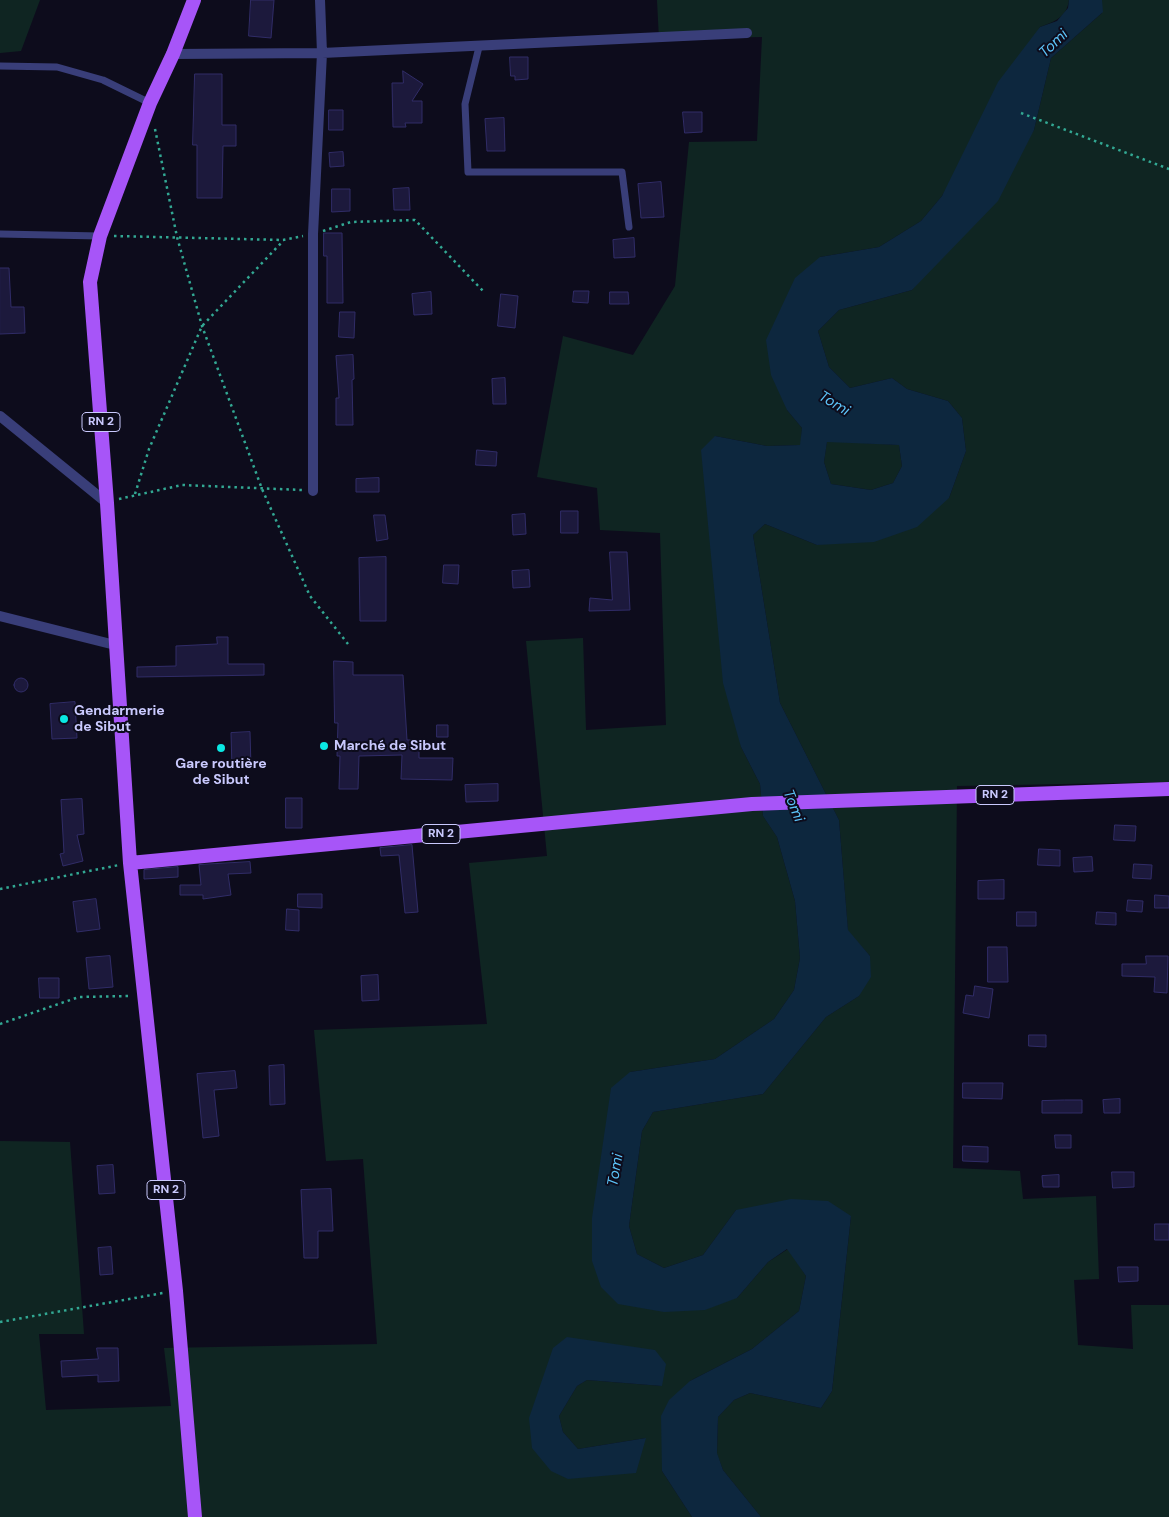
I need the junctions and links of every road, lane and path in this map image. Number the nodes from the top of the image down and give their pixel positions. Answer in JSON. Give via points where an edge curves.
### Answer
{"nodes":[{"id":1,"x":194,"y":0,"type":"edge"},
{"id":2,"x":320,"y":0,"type":"edge"},
{"id":3,"x":747,"y":33,"type":"dead end"},
{"id":4,"x":479,"y":47,"type":"junction"},
{"id":5,"x":322,"y":53,"type":"junction"},
{"id":6,"x":173,"y":54,"type":"junction"},
{"id":7,"x":0,"y":66,"type":"edge"},
{"id":8,"x":150,"y":103,"type":"junction"},
{"id":9,"x":1021,"y":113,"type":"dead end"},
{"id":10,"x":1169,"y":169,"type":"edge"},
{"id":11,"x":629,"y":227,"type":"dead end"},
{"id":12,"x":0,"y":234,"type":"edge"},
{"id":13,"x":100,"y":236,"type":"junction"},
{"id":14,"x":283,"y":240,"type":"dead end"},
{"id":15,"x":202,"y":326,"type":"junction"},
{"id":16,"x":0,"y":416,"type":"edge"},
{"id":17,"x":262,"y":489,"type":"junction"},
{"id":18,"x":314,"y":491,"type":"joint"},
{"id":19,"x":136,"y":494,"type":"junction"},
{"id":20,"x":107,"y":503,"type":"junction"},
{"id":21,"x":0,"y":616,"type":"edge"},
{"id":22,"x":348,"y":644,"type":"dead end"},
{"id":23,"x":115,"y":645,"type":"junction"},
{"id":24,"x":1169,"y":789,"type":"edge"},
{"id":25,"x":130,"y":863,"type":"junction"},
{"id":26,"x":0,"y":889,"type":"edge"},
{"id":27,"x":145,"y":996,"type":"junction"},
{"id":28,"x":0,"y":1024,"type":"edge"},
{"id":29,"x":176,"y":1291,"type":"junction"},
{"id":30,"x":0,"y":1322,"type":"edge"},
{"id":31,"x":195,"y":1517,"type":"edge"}],
"edges":[{"from":1,"to":6,"type":"main road","number":"RN 2"},
{"from":2,"to":5,"type":"street"},
{"from":3,"to":4,"type":"street"},
{"from":4,"to":5,"type":"street"},
{"from":4,"to":11,"type":"lane","via":[[465,104],[468,172],[622,172]]},
{"from":5,"to":6,"type":"street"},
{"from":5,"to":18,"type":"street","via":[[312,234]]},
{"from":6,"to":8,"type":"main road","number":"RN 2"},
{"from":7,"to":8,"type":"lane","via":[[57,67],[103,80]]},
{"from":8,"to":13,"type":"main road","number":"RN 2"},
{"from":8,"to":15,"type":"path","via":[[177,237]]},
{"from":9,"to":10,"type":"path"},
{"from":12,"to":13,"type":"lane"},
{"from":13,"to":20,"type":"main road","number":"RN 2","via":[[90,282]]},
{"from":14,"to":15,"type":"path"},
{"from":15,"to":17,"type":"path"},
{"from":15,"to":19,"type":"path","via":[[149,449]]},
{"from":16,"to":20,"type":"street"},
{"from":17,"to":18,"type":"path"},
{"from":17,"to":19,"type":"path","via":[[182,485]]},
{"from":17,"to":22,"type":"path","via":[[310,596]]},
{"from":19,"to":20,"type":"path"},
{"from":20,"to":23,"type":"main road","number":"RN 2"},
{"from":21,"to":23,"type":"street"},
{"from":23,"to":25,"type":"main road","number":"RN 2"},
{"from":24,"to":25,"type":"main road","number":"RN 2","via":[[752,804]]},
{"from":25,"to":26,"type":"path"},
{"from":25,"to":27,"type":"main road","number":"RN 2"},
{"from":27,"to":28,"type":"path","via":[[79,997]]},
{"from":27,"to":29,"type":"main road","number":"RN 2"},
{"from":29,"to":30,"type":"path"},
{"from":29,"to":31,"type":"main road","number":"RN 2"}]}
